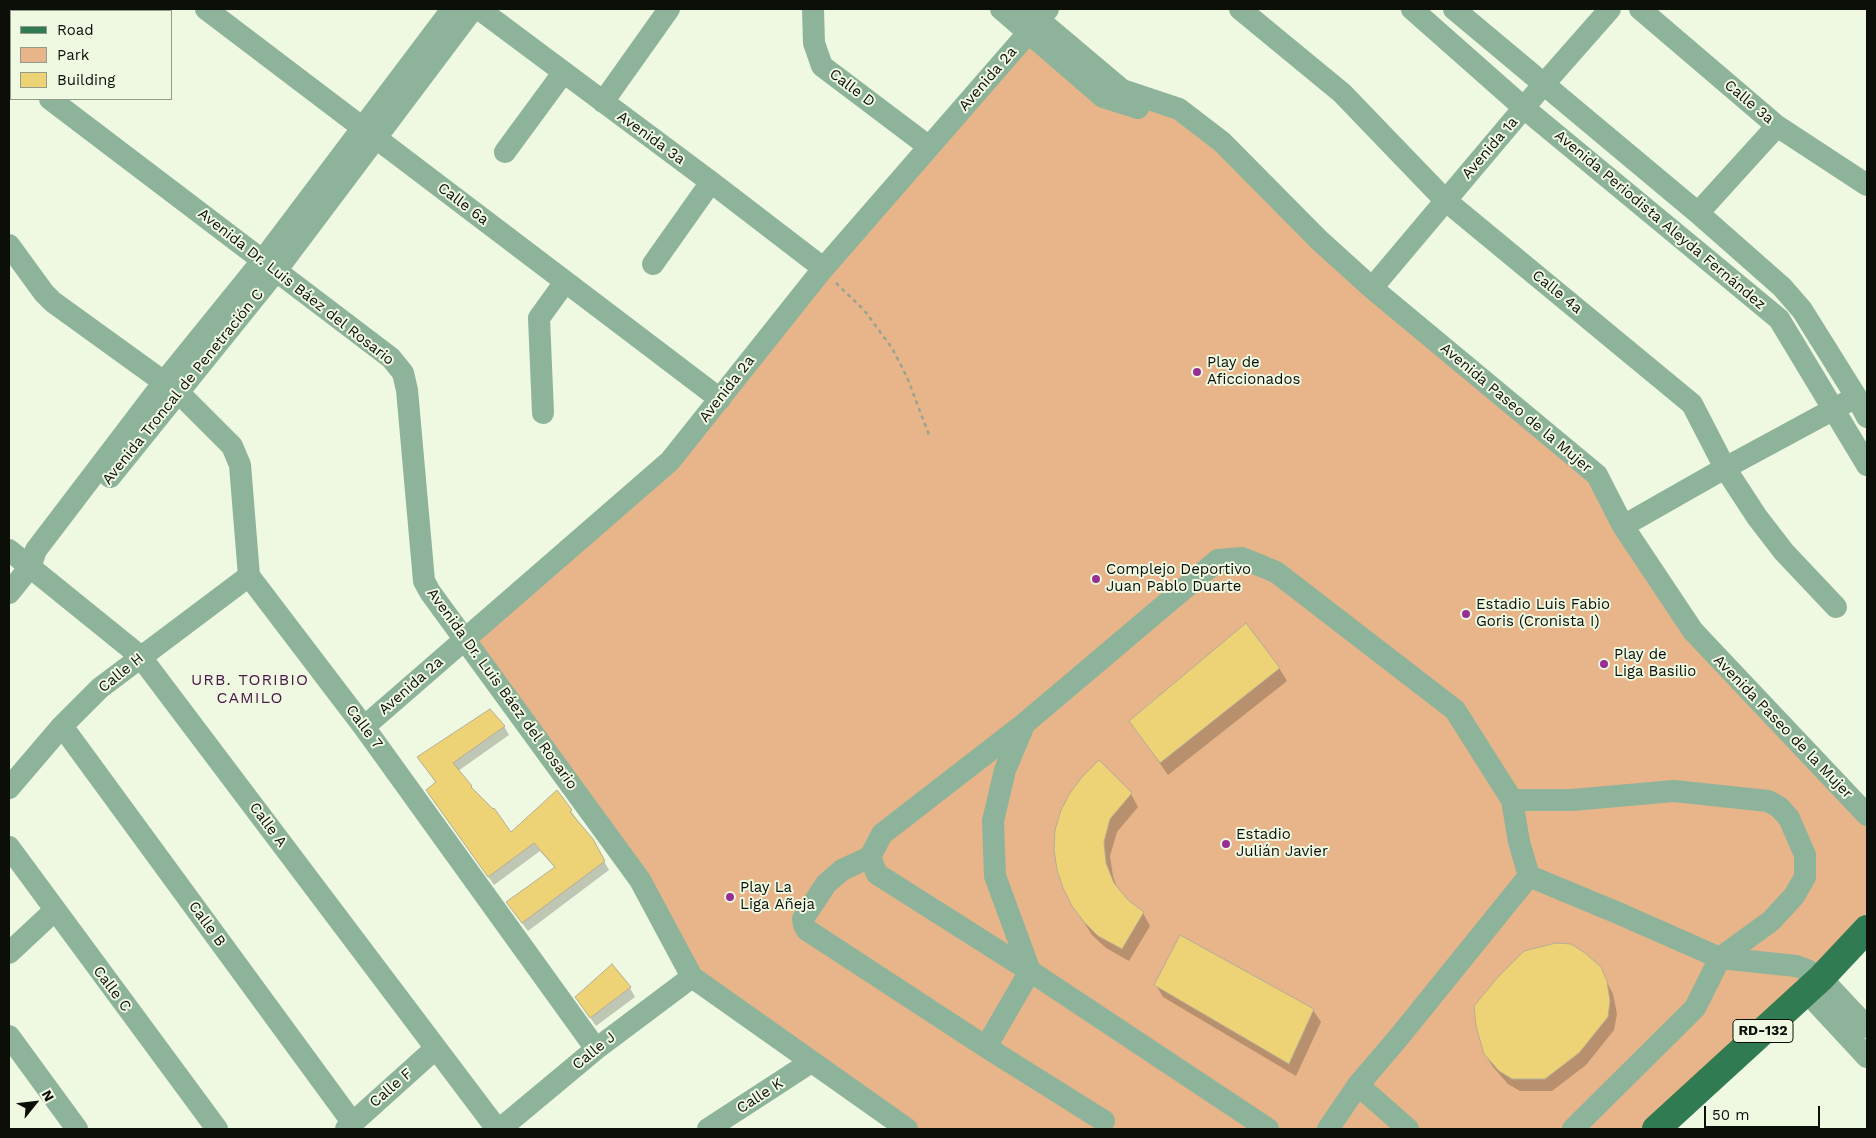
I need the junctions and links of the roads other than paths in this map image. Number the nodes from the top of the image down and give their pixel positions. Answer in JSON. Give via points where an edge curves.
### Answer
{"nodes":[{"id":1,"x":206,"y":9,"type":"edge"},
{"id":2,"x":452,"y":9,"type":"edge"},
{"id":3,"x":473,"y":9,"type":"edge"},
{"id":4,"x":479,"y":9,"type":"edge"},
{"id":5,"x":669,"y":9,"type":"edge"},
{"id":6,"x":814,"y":9,"type":"edge"},
{"id":7,"x":1001,"y":9,"type":"edge"},
{"id":8,"x":1240,"y":9,"type":"edge"},
{"id":9,"x":1412,"y":9,"type":"edge"},
{"id":10,"x":1454,"y":9,"type":"edge"},
{"id":11,"x":1610,"y":9,"type":"edge"},
{"id":12,"x":1640,"y":9,"type":"edge"},
{"id":13,"x":1035,"y":17,"type":"edge"},
{"id":14,"x":563,"y":73,"type":"junction"},
{"id":15,"x":1543,"y":85,"type":"junction"},
{"id":16,"x":51,"y":100,"type":"edge"},
{"id":17,"x":603,"y":102,"type":"junction"},
{"id":18,"x":1524,"y":108,"type":"junction"},
{"id":19,"x":1777,"y":126,"type":"junction"},
{"id":20,"x":369,"y":133,"type":"junction"},
{"id":21,"x":928,"y":146,"type":"junction"},
{"id":22,"x":505,"y":152,"type":"dead end"},
{"id":23,"x":711,"y":182,"type":"junction"},
{"id":24,"x":1867,"y":185,"type":"edge"},
{"id":25,"x":1445,"y":200,"type":"junction"},
{"id":26,"x":1698,"y":213,"type":"junction"},
{"id":27,"x":9,"y":245,"type":"edge"},
{"id":28,"x":652,"y":264,"type":"dead end"},
{"id":29,"x":269,"y":266,"type":"junction"},
{"id":30,"x":823,"y":269,"type":"junction"},
{"id":31,"x":565,"y":282,"type":"junction"},
{"id":32,"x":1372,"y":288,"type":"junction"},
{"id":33,"x":172,"y":387,"type":"junction"},
{"id":34,"x":720,"y":399,"type":"junction"},
{"id":35,"x":1864,"y":402,"type":"edge"},
{"id":36,"x":1834,"y":408,"type":"junction"},
{"id":37,"x":543,"y":413,"type":"dead end"},
{"id":38,"x":1867,"y":465,"type":"edge"},
{"id":39,"x":1724,"y":468,"type":"junction"},
{"id":40,"x":1623,"y":526,"type":"junction"},
{"id":41,"x":9,"y":550,"type":"edge"},
{"id":42,"x":30,"y":567,"type":"junction"},
{"id":43,"x":249,"y":576,"type":"junction"},
{"id":44,"x":9,"y":593,"type":"edge"},
{"id":45,"x":1836,"y":607,"type":"dead end"},
{"id":46,"x":465,"y":639,"type":"junction"},
{"id":47,"x":140,"y":656,"type":"junction"},
{"id":48,"x":1024,"y":724,"type":"junction"},
{"id":49,"x":62,"y":726,"type":"junction"},
{"id":50,"x":364,"y":727,"type":"junction"},
{"id":51,"x":9,"y":788,"type":"edge"},
{"id":52,"x":1512,"y":800,"type":"junction"},
{"id":53,"x":1867,"y":815,"type":"edge"},
{"id":54,"x":9,"y":847,"type":"edge"},
{"id":55,"x":870,"y":857,"type":"junction"},
{"id":56,"x":1529,"y":876,"type":"junction"},
{"id":57,"x":54,"y":911,"type":"junction"},
{"id":58,"x":1867,"y":929,"type":"edge"},
{"id":59,"x":1867,"y":951,"type":"edge"},
{"id":60,"x":9,"y":953,"type":"edge"},
{"id":61,"x":1720,"y":958,"type":"junction"},
{"id":62,"x":1030,"y":971,"type":"junction"},
{"id":63,"x":692,"y":977,"type":"junction"},
{"id":64,"x":1822,"y":989,"type":"junction"},
{"id":65,"x":1867,"y":1027,"type":"edge"},
{"id":66,"x":9,"y":1036,"type":"edge"},
{"id":67,"x":986,"y":1047,"type":"junction"},
{"id":68,"x":436,"y":1048,"type":"junction"},
{"id":69,"x":596,"y":1049,"type":"junction"},
{"id":70,"x":1867,"y":1057,"type":"edge"},
{"id":71,"x":812,"y":1062,"type":"junction"},
{"id":72,"x":1358,"y":1085,"type":"junction"},
{"id":73,"x":1104,"y":1120,"type":"dead end"},
{"id":74,"x":349,"y":1126,"type":"edge"},
{"id":75,"x":77,"y":1129,"type":"edge"},
{"id":76,"x":217,"y":1129,"type":"edge"},
{"id":77,"x":499,"y":1129,"type":"edge"},
{"id":78,"x":708,"y":1129,"type":"edge"},
{"id":79,"x":906,"y":1129,"type":"edge"},
{"id":80,"x":1268,"y":1129,"type":"edge"},
{"id":81,"x":1328,"y":1129,"type":"edge"},
{"id":82,"x":1408,"y":1129,"type":"edge"},
{"id":83,"x":1573,"y":1129,"type":"edge"},
{"id":84,"x":1656,"y":1129,"type":"edge"},
{"id":85,"x":1684,"y":1129,"type":"edge"}],
"edges":[{"from":1,"to":20,"type":"street","name":"Calle 6a"},
{"from":2,"to":20,"type":"street","name":"Avenida Troncal de Penetración C"},
{"from":3,"to":20,"type":"street","name":"Avenida Troncal de Penetración C"},
{"from":4,"to":14,"type":"street","name":"Avenida 3a"},
{"from":5,"to":17,"type":"street"},
{"from":6,"to":21,"type":"street","name":"Calle D","via":[[814,43],[822,66]]},
{"from":7,"to":13,"type":"street","name":"Avenida Paseo de la Mujer"},
{"from":8,"to":25,"type":"street","name":"Calle 4a","via":[[1342,93]]},
{"from":9,"to":18,"type":"street","name":"Avenida Periodista Aleyda Fernández"},
{"from":10,"to":15,"type":"street","name":"Avenida Periodista Aleyda Fernández"},
{"from":11,"to":15,"type":"street","name":"Avenida 1a"},
{"from":12,"to":19,"type":"street","name":"Calle 3a"},
{"from":13,"to":21,"type":"street","name":"Avenida 2a"},
{"from":13,"to":32,"type":"street","name":"Avenida Paseo de la Mujer","via":[[1103,97],[1136,108],[1179,109],[1222,142],[1319,240]]},
{"from":14,"to":17,"type":"street","name":"Avenida 3a"},
{"from":14,"to":22,"type":"street"},
{"from":15,"to":18,"type":"street","name":"Avenida 1a"},
{"from":15,"to":26,"type":"street","name":"Avenida Periodista Aleyda Fernández"},
{"from":16,"to":29,"type":"street","name":"Avenida Dr. Luis Báez del Rosario"},
{"from":17,"to":23,"type":"street","name":"Avenida 3a"},
{"from":18,"to":25,"type":"street","name":"Avenida 1a"},
{"from":18,"to":36,"type":"street","name":"Avenida Periodista Aleyda Fernández","via":[[1779,319]]},
{"from":19,"to":24,"type":"street","name":"Calle 3a"},
{"from":19,"to":26,"type":"street"},
{"from":20,"to":29,"type":"street","name":"Avenida Troncal de Penetración C"},
{"from":20,"to":31,"type":"street","name":"Calle 6a"},
{"from":21,"to":30,"type":"street","name":"Avenida 2a"},
{"from":23,"to":28,"type":"street"},
{"from":23,"to":30,"type":"street","name":"Avenida 3a"},
{"from":25,"to":32,"type":"street","name":"Avenida 1a"},
{"from":25,"to":39,"type":"street","name":"Calle 4a","via":[[1692,404]]},
{"from":26,"to":35,"type":"street","name":"Avenida Periodista Aleyda Fernández","via":[[1782,287],[1802,310]]},
{"from":27,"to":33,"type":"street","via":[[53,302]]},
{"from":29,"to":33,"type":"street","name":"Avenida Troncal de Penetración C"},
{"from":29,"to":46,"type":"street","name":"Avenida Dr. Luis Báez del Rosario","via":[[391,358],[403,373],[424,581]]},
{"from":30,"to":34,"type":"street","name":"Avenida 2a"},
{"from":31,"to":34,"type":"street","name":"Calle 6a"},
{"from":31,"to":37,"type":"street","via":[[539,318]]},
{"from":32,"to":40,"type":"street","name":"Avenida Paseo de la Mujer","via":[[1597,475]]},
{"from":33,"to":42,"type":"street","name":"Avenida Troncal de Penetración C","via":[[44,558]]},
{"from":33,"to":43,"type":"street","via":[[232,446],[240,465]]},
{"from":34,"to":46,"type":"street","name":"Avenida 2a","via":[[670,461]]},
{"from":35,"to":36,"type":"street"},
{"from":36,"to":38,"type":"street","name":"Avenida Periodista Aleyda Fernández"},
{"from":36,"to":39,"type":"street"},
{"from":39,"to":40,"type":"street"},
{"from":39,"to":45,"type":"street","name":"Calle 4a","via":[[1784,552]]},
{"from":40,"to":53,"type":"street","name":"Avenida Paseo de la Mujer","via":[[1693,631]]},
{"from":41,"to":42,"type":"street","name":"Calle A"},
{"from":42,"to":44,"type":"street","name":"Avenida Troncal de Penetración C"},
{"from":42,"to":47,"type":"street","name":"Calle A"},
{"from":43,"to":47,"type":"street","name":"Calle H"},
{"from":43,"to":50,"type":"street","name":"Calle 7"},
{"from":46,"to":50,"type":"street","name":"Avenida 2a"},
{"from":46,"to":63,"type":"street","name":"Avenida Dr. Luis Báez del Rosario","via":[[640,880]]},
{"from":47,"to":49,"type":"street","name":"Calle H","via":[[100,688]]},
{"from":47,"to":68,"type":"street","name":"Calle A"},
{"from":48,"to":52,"type":"street","via":[[1218,560],[1242,558],[1276,572],[1456,710]]},
{"from":48,"to":55,"type":"street","via":[[882,834]]},
{"from":48,"to":62,"type":"street","via":[[1005,770],[993,821],[995,876]]},
{"from":49,"to":51,"type":"street","name":"Calle H"},
{"from":49,"to":74,"type":"street","name":"Calle B"},
{"from":50,"to":69,"type":"street","name":"Calle 7"},
{"from":52,"to":56,"type":"street"},
{"from":52,"to":61,"type":"street","via":[[1572,800],[1674,791],[1768,801],[1779,807],[1789,818],[1805,856],[1805,877],[1794,896],[1771,921]]},
{"from":54,"to":57,"type":"street","name":"Calle C"},
{"from":55,"to":62,"type":"street","via":[[877,874]]},
{"from":55,"to":67,"type":"street","via":[[842,870],[826,884],[803,919],[807,930]]},
{"from":56,"to":61,"type":"street"},
{"from":56,"to":72,"type":"street"},
{"from":57,"to":60,"type":"street"},
{"from":57,"to":76,"type":"street","name":"Calle C"},
{"from":58,"to":64,"type":"main road","number":"RD-132"},
{"from":59,"to":64,"type":"main road","number":"RD-132"},
{"from":61,"to":64,"type":"street","via":[[1796,966],[1806,970]]},
{"from":61,"to":83,"type":"street","via":[[1696,1008]]},
{"from":62,"to":67,"type":"street"},
{"from":62,"to":80,"type":"street"},
{"from":63,"to":69,"type":"street","name":"Calle J"},
{"from":63,"to":71,"type":"street","name":"Avenida Dr. Luis Báez del Rosario"},
{"from":64,"to":65,"type":"street"},
{"from":64,"to":70,"type":"street"},
{"from":64,"to":84,"type":"main road","number":"RD-132"},
{"from":64,"to":85,"type":"main road","number":"RD-132"},
{"from":66,"to":75,"type":"street"},
{"from":67,"to":73,"type":"street"},
{"from":68,"to":74,"type":"street","name":"Calle F"},
{"from":68,"to":77,"type":"street","name":"Calle A"},
{"from":69,"to":77,"type":"street","name":"Calle J"},
{"from":71,"to":78,"type":"street","name":"Calle K"},
{"from":71,"to":79,"type":"street","name":"Avenida Dr. Luis Báez del Rosario"},
{"from":72,"to":81,"type":"street"},
{"from":72,"to":82,"type":"street"}]}
